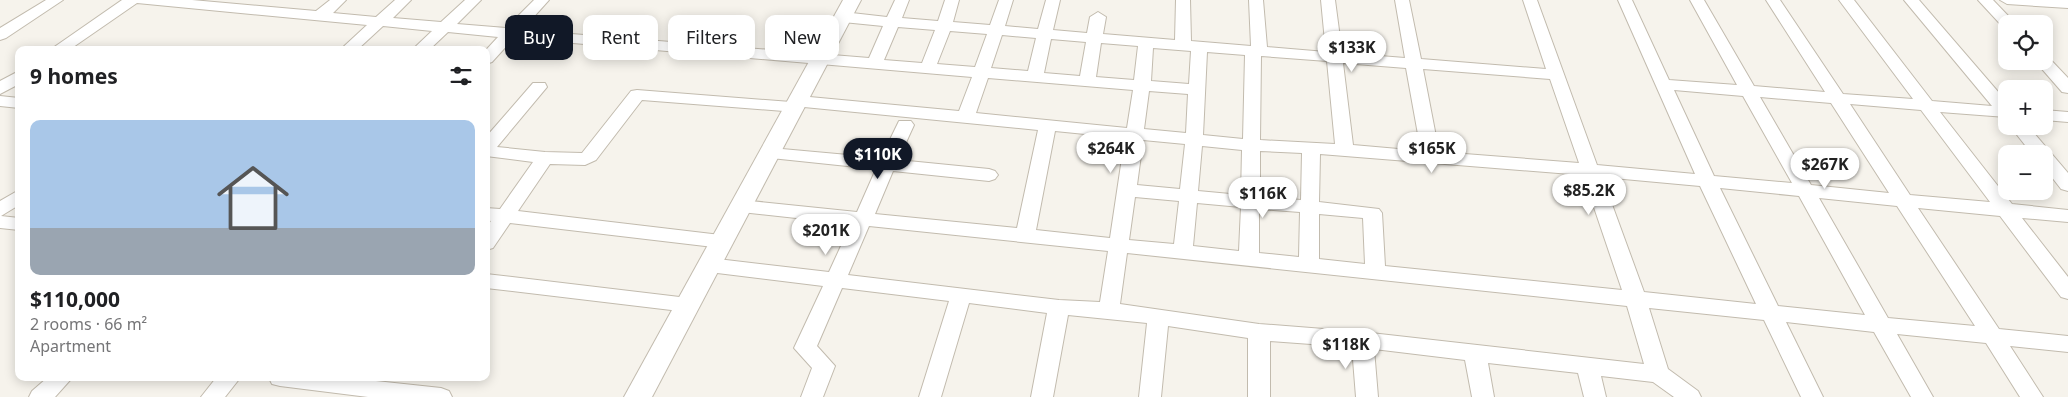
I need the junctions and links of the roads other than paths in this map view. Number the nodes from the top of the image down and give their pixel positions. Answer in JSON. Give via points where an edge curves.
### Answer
{"nodes":[{"id":1,"x":56,"y":0,"type":"edge"},
{"id":2,"x":132,"y":0,"type":"edge"},
{"id":3,"x":142,"y":0,"type":"edge"},
{"id":4,"x":339,"y":0,"type":"edge"},
{"id":5,"x":404,"y":0,"type":"edge"},
{"id":6,"x":474,"y":0,"type":"edge"},
{"id":7,"x":542,"y":0,"type":"edge"},
{"id":8,"x":902,"y":0,"type":"edge"},
{"id":9,"x":952,"y":0,"type":"edge"},
{"id":10,"x":1006,"y":0,"type":"edge"},
{"id":11,"x":1053,"y":0,"type":"edge"},
{"id":12,"x":1183,"y":0,"type":"edge"},
{"id":13,"x":1256,"y":0,"type":"edge"},
{"id":14,"x":1328,"y":0,"type":"edge"},
{"id":15,"x":1402,"y":0,"type":"edge"},
{"id":16,"x":1530,"y":0,"type":"edge"},
{"id":17,"x":1625,"y":0,"type":"edge"},
{"id":18,"x":1697,"y":0,"type":"edge"},
{"id":19,"x":1773,"y":0,"type":"edge"},
{"id":20,"x":1846,"y":0,"type":"edge"},
{"id":21,"x":1911,"y":0,"type":"edge"},
{"id":22,"x":1985,"y":0,"type":"edge"},
{"id":23,"x":2007,"y":0,"type":"edge"},
{"id":24,"x":2064,"y":4,"type":"edge"},
{"id":25,"x":266,"y":5,"type":"edge"},
{"id":26,"x":848,"y":8,"type":"edge"},
{"id":27,"x":321,"y":15,"type":"junction"},
{"id":28,"x":527,"y":15,"type":"edge"},
{"id":29,"x":1999,"y":15,"type":"edge"},
{"id":30,"x":1098,"y":18,"type":"dead end"},
{"id":31,"x":381,"y":20,"type":"junction"},
{"id":32,"x":893,"y":23,"type":"junction"},
{"id":33,"x":839,"y":24,"type":"edge"},
{"id":34,"x":945,"y":25,"type":"junction"},
{"id":35,"x":446,"y":27,"type":"junction"},
{"id":36,"x":995,"y":30,"type":"junction"},
{"id":37,"x":505,"y":33,"type":"edge"},
{"id":38,"x":1044,"y":34,"type":"junction"},
{"id":39,"x":0,"y":36,"type":"edge"},
{"id":40,"x":505,"y":38,"type":"edge"},
{"id":41,"x":573,"y":38,"type":"edge"},
{"id":42,"x":1095,"y":38,"type":"junction"},
{"id":43,"x":1146,"y":42,"type":"junction"},
{"id":44,"x":64,"y":46,"type":"edge"},
{"id":45,"x":352,"y":46,"type":"edge"},
{"id":46,"x":425,"y":46,"type":"edge"},
{"id":47,"x":1191,"y":46,"type":"junction"},
{"id":48,"x":1256,"y":51,"type":"junction"},
{"id":49,"x":765,"y":54,"type":"edge"},
{"id":50,"x":490,"y":55,"type":"edge"},
{"id":51,"x":1334,"y":57,"type":"junction"},
{"id":52,"x":820,"y":60,"type":"edge"},
{"id":53,"x":834,"y":60,"type":"edge"},
{"id":54,"x":875,"y":63,"type":"junction"},
{"id":55,"x":1413,"y":63,"type":"junction"},
{"id":56,"x":928,"y":67,"type":"junction"},
{"id":57,"x":2051,"y":70,"type":"edge"},
{"id":58,"x":981,"y":71,"type":"junction"},
{"id":59,"x":1035,"y":75,"type":"junction"},
{"id":60,"x":1557,"y":75,"type":"junction"},
{"id":61,"x":15,"y":79,"type":"edge"},
{"id":62,"x":1087,"y":80,"type":"junction"},
{"id":63,"x":1663,"y":84,"type":"junction"},
{"id":64,"x":1142,"y":85,"type":"junction"},
{"id":65,"x":539,"y":87,"type":"dead end"},
{"id":66,"x":2068,"y":88,"type":"edge"},
{"id":67,"x":0,"y":89,"type":"edge"},
{"id":68,"x":1195,"y":90,"type":"junction"},
{"id":69,"x":1748,"y":91,"type":"junction"},
{"id":70,"x":1837,"y":98,"type":"junction"},
{"id":71,"x":0,"y":101,"type":"edge"},
{"id":72,"x":1998,"y":102,"type":"edge"},
{"id":73,"x":15,"y":103,"type":"edge"},
{"id":74,"x":798,"y":104,"type":"junction"},
{"id":75,"x":1925,"y":105,"type":"junction"},
{"id":76,"x":1998,"y":110,"type":"edge"},
{"id":77,"x":2053,"y":116,"type":"edge"},
{"id":78,"x":2068,"y":117,"type":"edge"},
{"id":79,"x":966,"y":118,"type":"junction"},
{"id":80,"x":905,"y":125,"type":"dead end"},
{"id":81,"x":1048,"y":125,"type":"junction"},
{"id":82,"x":1135,"y":133,"type":"junction"},
{"id":83,"x":2026,"y":135,"type":"edge"},
{"id":84,"x":1194,"y":139,"type":"junction"},
{"id":85,"x":490,"y":143,"type":"edge"},
{"id":86,"x":1251,"y":145,"type":"junction"},
{"id":87,"x":2035,"y":145,"type":"edge"},
{"id":88,"x":1310,"y":148,"type":"junction"},
{"id":89,"x":1345,"y":150,"type":"junction"},
{"id":90,"x":490,"y":152,"type":"edge"},
{"id":91,"x":771,"y":153,"type":"junction"},
{"id":92,"x":1431,"y":157,"type":"junction"},
{"id":93,"x":545,"y":158,"type":"junction"},
{"id":94,"x":888,"y":164,"type":"junction"},
{"id":95,"x":2053,"y":167,"type":"edge"},
{"id":96,"x":1592,"y":170,"type":"junction"},
{"id":97,"x":989,"y":175,"type":"dead end"},
{"id":98,"x":1706,"y":181,"type":"junction"},
{"id":99,"x":2068,"y":185,"type":"edge"},
{"id":100,"x":1126,"y":190,"type":"junction"},
{"id":101,"x":1805,"y":191,"type":"junction"},
{"id":102,"x":1187,"y":194,"type":"junction"},
{"id":103,"x":1904,"y":200,"type":"junction"},
{"id":104,"x":1248,"y":201,"type":"junction"},
{"id":105,"x":5,"y":206,"type":"edge"},
{"id":106,"x":741,"y":206,"type":"junction"},
{"id":107,"x":1310,"y":207,"type":"junction"},
{"id":108,"x":2005,"y":210,"type":"junction"},
{"id":109,"x":495,"y":215,"type":"edge"},
{"id":110,"x":2068,"y":216,"type":"edge"},
{"id":111,"x":15,"y":219,"type":"edge"},
{"id":112,"x":862,"y":219,"type":"junction"},
{"id":113,"x":490,"y":231,"type":"edge"},
{"id":114,"x":1025,"y":236,"type":"junction"},
{"id":115,"x":722,"y":241,"type":"junction"},
{"id":116,"x":1118,"y":246,"type":"junction"},
{"id":117,"x":1182,"y":253,"type":"junction"},
{"id":118,"x":1248,"y":260,"type":"junction"},
{"id":119,"x":709,"y":265,"type":"junction"},
{"id":120,"x":1309,"y":266,"type":"junction"},
{"id":121,"x":1375,"y":273,"type":"junction"},
{"id":122,"x":835,"y":279,"type":"junction"},
{"id":123,"x":490,"y":281,"type":"edge"},
{"id":124,"x":2068,"y":292,"type":"edge"},
{"id":125,"x":961,"y":294,"type":"junction"},
{"id":126,"x":1636,"y":300,"type":"junction"},
{"id":127,"x":688,"y":305,"type":"junction"},
{"id":128,"x":1059,"y":307,"type":"junction"},
{"id":129,"x":1109,"y":310,"type":"junction"},
{"id":130,"x":1772,"y":314,"type":"junction"},
{"id":131,"x":1158,"y":319,"type":"junction"},
{"id":132,"x":1882,"y":326,"type":"junction"},
{"id":133,"x":1259,"y":332,"type":"junction"},
{"id":134,"x":1994,"y":337,"type":"junction"},
{"id":135,"x":1362,"y":340,"type":"junction"},
{"id":136,"x":2068,"y":344,"type":"edge"},
{"id":137,"x":1475,"y":353,"type":"junction"},
{"id":138,"x":1587,"y":366,"type":"junction"},
{"id":139,"x":1658,"y":374,"type":"junction"},
{"id":140,"x":58,"y":381,"type":"edge"},
{"id":141,"x":226,"y":381,"type":"edge"},
{"id":142,"x":300,"y":381,"type":"edge"},
{"id":143,"x":385,"y":394,"type":"edge"},
{"id":144,"x":40,"y":397,"type":"edge"},
{"id":145,"x":212,"y":397,"type":"edge"},
{"id":146,"x":441,"y":397,"type":"edge"},
{"id":147,"x":638,"y":397,"type":"edge"},
{"id":148,"x":812,"y":397,"type":"edge"},
{"id":149,"x":930,"y":397,"type":"edge"},
{"id":150,"x":1042,"y":397,"type":"edge"},
{"id":151,"x":1150,"y":397,"type":"edge"},
{"id":152,"x":1259,"y":397,"type":"edge"},
{"id":153,"x":1367,"y":397,"type":"edge"},
{"id":154,"x":1483,"y":397,"type":"edge"},
{"id":155,"x":1595,"y":397,"type":"edge"},
{"id":156,"x":1690,"y":397,"type":"edge"},
{"id":157,"x":1812,"y":397,"type":"edge"},
{"id":158,"x":1922,"y":397,"type":"edge"},
{"id":159,"x":2032,"y":397,"type":"edge"}],
"edges":[{"from":1,"to":39,"type":"street"},
{"from":2,"to":44,"type":"street"},
{"from":3,"to":25,"type":"street"},
{"from":4,"to":27,"type":"street"},
{"from":5,"to":31,"type":"street"},
{"from":6,"to":35,"type":"street"},
{"from":7,"to":28,"type":"street"},
{"from":8,"to":32,"type":"street"},
{"from":9,"to":34,"type":"street"},
{"from":10,"to":36,"type":"street"},
{"from":11,"to":38,"type":"street"},
{"from":12,"to":47,"type":"street"},
{"from":13,"to":48,"type":"street"},
{"from":14,"to":51,"type":"street"},
{"from":15,"to":55,"type":"street"},
{"from":16,"to":60,"type":"street"},
{"from":17,"to":63,"type":"street"},
{"from":18,"to":69,"type":"street"},
{"from":19,"to":70,"type":"street"},
{"from":20,"to":75,"type":"street"},
{"from":21,"to":72,"type":"street"},
{"from":22,"to":29,"type":"street"},
{"from":23,"to":24,"type":"street"},
{"from":25,"to":27,"type":"street"},
{"from":26,"to":32,"type":"street"},
{"from":26,"to":33,"type":"street"},
{"from":27,"to":31,"type":"street"},
{"from":30,"to":42,"type":"street"},
{"from":31,"to":35,"type":"street"},
{"from":31,"to":45,"type":"street"},
{"from":32,"to":34,"type":"street"},
{"from":32,"to":54,"type":"street"},
{"from":34,"to":36,"type":"street"},
{"from":34,"to":56,"type":"street"},
{"from":35,"to":37,"type":"street"},
{"from":35,"to":46,"type":"street"},
{"from":36,"to":38,"type":"street"},
{"from":36,"to":58,"type":"street"},
{"from":38,"to":42,"type":"street"},
{"from":38,"to":59,"type":"street"},
{"from":40,"to":50,"type":"street"},
{"from":41,"to":49,"type":"street"},
{"from":42,"to":43,"type":"street"},
{"from":42,"to":62,"type":"street"},
{"from":43,"to":47,"type":"street"},
{"from":43,"to":64,"type":"street"},
{"from":47,"to":48,"type":"street"},
{"from":47,"to":68,"type":"street"},
{"from":48,"to":51,"type":"street"},
{"from":48,"to":86,"type":"street"},
{"from":51,"to":55,"type":"street"},
{"from":51,"to":89,"type":"street"},
{"from":52,"to":74,"type":"street"},
{"from":53,"to":54,"type":"street"},
{"from":54,"to":56,"type":"street"},
{"from":55,"to":60,"type":"street"},
{"from":55,"to":92,"type":"street"},
{"from":56,"to":58,"type":"street"},
{"from":57,"to":66,"type":"street"},
{"from":58,"to":59,"type":"street"},
{"from":58,"to":79,"type":"street"},
{"from":59,"to":62,"type":"street"},
{"from":60,"to":96,"type":"street"},
{"from":61,"to":67,"type":"street"},
{"from":62,"to":64,"type":"street"},
{"from":63,"to":69,"type":"street"},
{"from":63,"to":98,"type":"street"},
{"from":64,"to":68,"type":"street"},
{"from":64,"to":82,"type":"street"},
{"from":65,"to":85,"type":"street"},
{"from":68,"to":84,"type":"street"},
{"from":69,"to":70,"type":"street"},
{"from":69,"to":101,"type":"street"},
{"from":70,"to":75,"type":"street"},
{"from":70,"to":103,"type":"street"},
{"from":71,"to":73,"type":"street"},
{"from":74,"to":79,"type":"street"},
{"from":74,"to":91,"type":"street"},
{"from":74,"to":93,"type":"street","via":[[637,95],[590,156],[579,160]]},
{"from":75,"to":76,"type":"street"},
{"from":75,"to":108,"type":"street"},
{"from":77,"to":78,"type":"street"},
{"from":79,"to":81,"type":"street"},
{"from":80,"to":94,"type":"street"},
{"from":81,"to":82,"type":"street"},
{"from":81,"to":114,"type":"street"},
{"from":82,"to":84,"type":"street"},
{"from":82,"to":100,"type":"street"},
{"from":83,"to":87,"type":"street"},
{"from":84,"to":86,"type":"street"},
{"from":84,"to":102,"type":"street"},
{"from":86,"to":88,"type":"street"},
{"from":86,"to":104,"type":"street"},
{"from":88,"to":89,"type":"street"},
{"from":88,"to":107,"type":"street"},
{"from":89,"to":92,"type":"street"},
{"from":90,"to":93,"type":"street"},
{"from":91,"to":94,"type":"street"},
{"from":91,"to":106,"type":"street"},
{"from":92,"to":96,"type":"street"},
{"from":93,"to":109,"type":"street"},
{"from":94,"to":97,"type":"street"},
{"from":94,"to":112,"type":"street"},
{"from":95,"to":99,"type":"street"},
{"from":96,"to":98,"type":"street"},
{"from":96,"to":126,"type":"street"},
{"from":98,"to":101,"type":"street"},
{"from":98,"to":130,"type":"street"},
{"from":100,"to":102,"type":"street"},
{"from":100,"to":116,"type":"street"},
{"from":101,"to":103,"type":"street"},
{"from":101,"to":132,"type":"street"},
{"from":102,"to":104,"type":"street"},
{"from":102,"to":117,"type":"street"},
{"from":103,"to":108,"type":"street"},
{"from":103,"to":134,"type":"street"},
{"from":104,"to":107,"type":"street"},
{"from":104,"to":118,"type":"street"},
{"from":105,"to":111,"type":"street"},
{"from":106,"to":112,"type":"street"},
{"from":106,"to":115,"type":"street"},
{"from":107,"to":120,"type":"street"},
{"from":107,"to":121,"type":"street","via":[[1372,213]]},
{"from":108,"to":110,"type":"street"},
{"from":108,"to":124,"type":"street"},
{"from":109,"to":113,"type":"street"},
{"from":109,"to":115,"type":"street"},
{"from":112,"to":114,"type":"street"},
{"from":112,"to":122,"type":"street"},
{"from":114,"to":116,"type":"street"},
{"from":115,"to":119,"type":"street"},
{"from":116,"to":117,"type":"street"},
{"from":116,"to":129,"type":"street"},
{"from":117,"to":118,"type":"street"},
{"from":118,"to":120,"type":"street"},
{"from":119,"to":122,"type":"street"},
{"from":119,"to":127,"type":"street"},
{"from":120,"to":121,"type":"street"},
{"from":121,"to":126,"type":"street"},
{"from":122,"to":125,"type":"street"},
{"from":122,"to":148,"type":"street","via":[[805,348],[824,366]]},
{"from":123,"to":127,"type":"street"},
{"from":125,"to":128,"type":"street"},
{"from":125,"to":149,"type":"street"},
{"from":126,"to":130,"type":"street"},
{"from":126,"to":139,"type":"street"},
{"from":127,"to":147,"type":"street"},
{"from":128,"to":129,"type":"street"},
{"from":128,"to":150,"type":"street"},
{"from":129,"to":131,"type":"street"},
{"from":130,"to":132,"type":"street"},
{"from":130,"to":157,"type":"street"},
{"from":131,"to":133,"type":"street"},
{"from":131,"to":151,"type":"street"},
{"from":132,"to":134,"type":"street"},
{"from":132,"to":158,"type":"street"},
{"from":133,"to":135,"type":"street"},
{"from":133,"to":152,"type":"street"},
{"from":134,"to":136,"type":"street"},
{"from":134,"to":159,"type":"street"},
{"from":135,"to":137,"type":"street"},
{"from":135,"to":153,"type":"street"},
{"from":137,"to":138,"type":"street"},
{"from":137,"to":154,"type":"street"},
{"from":138,"to":139,"type":"street"},
{"from":138,"to":155,"type":"street"},
{"from":139,"to":156,"type":"street"},
{"from":140,"to":144,"type":"street"},
{"from":141,"to":145,"type":"street"},
{"from":142,"to":143,"type":"street"},
{"from":143,"to":146,"type":"street"}]}
